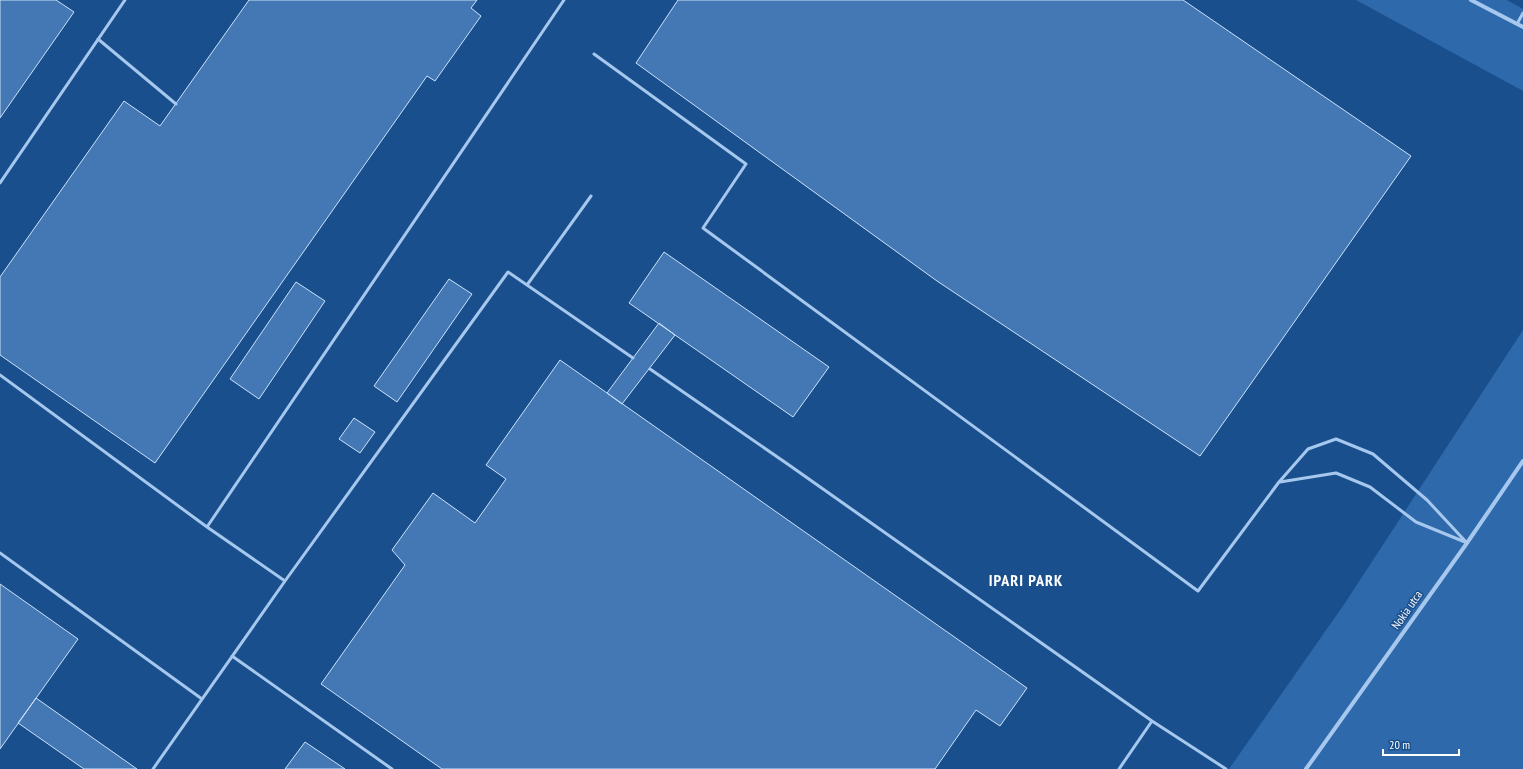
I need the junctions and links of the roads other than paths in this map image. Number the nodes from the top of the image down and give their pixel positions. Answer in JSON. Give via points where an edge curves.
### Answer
{"nodes":[{"id":1,"x":125,"y":0,"type":"edge"},
{"id":2,"x":564,"y":0,"type":"edge"},
{"id":3,"x":1471,"y":0,"type":"edge"},
{"id":4,"x":1523,"y":13,"type":"edge"},
{"id":5,"x":1516,"y":24,"type":"junction"},
{"id":6,"x":1523,"y":27,"type":"edge"},
{"id":7,"x":98,"y":39,"type":"junction"},
{"id":8,"x":594,"y":54,"type":"dead end"},
{"id":9,"x":176,"y":104,"type":"dead end"},
{"id":10,"x":0,"y":183,"type":"edge"},
{"id":11,"x":591,"y":196,"type":"dead end"},
{"id":12,"x":527,"y":284,"type":"junction"},
{"id":13,"x":633,"y":358,"type":"dead end"},
{"id":14,"x":650,"y":369,"type":"dead end"},
{"id":15,"x":0,"y":375,"type":"edge"},
{"id":16,"x":1523,"y":461,"type":"edge"},
{"id":17,"x":1279,"y":482,"type":"junction"},
{"id":18,"x":206,"y":527,"type":"junction"},
{"id":19,"x":1467,"y":543,"type":"junction"},
{"id":20,"x":0,"y":554,"type":"edge"},
{"id":21,"x":285,"y":581,"type":"junction"},
{"id":22,"x":232,"y":656,"type":"junction"},
{"id":23,"x":202,"y":699,"type":"junction"},
{"id":24,"x":1152,"y":721,"type":"junction"},
{"id":25,"x":153,"y":769,"type":"edge"},
{"id":26,"x":392,"y":769,"type":"edge"},
{"id":27,"x":1119,"y":769,"type":"edge"},
{"id":28,"x":1226,"y":769,"type":"edge"},
{"id":29,"x":1306,"y":769,"type":"edge"}],
"edges":[{"from":1,"to":7,"type":"lane"},
{"from":2,"to":18,"type":"lane"},
{"from":3,"to":5,"type":"street"},
{"from":4,"to":5,"type":"lane"},
{"from":5,"to":6,"type":"street"},
{"from":7,"to":9,"type":"lane"},
{"from":7,"to":10,"type":"lane"},
{"from":8,"to":17,"type":"lane","via":[[746,164],[702,228],[1198,591]]},
{"from":11,"to":12,"type":"lane"},
{"from":12,"to":13,"type":"lane"},
{"from":12,"to":21,"type":"lane","via":[[508,272]]},
{"from":14,"to":24,"type":"lane"},
{"from":15,"to":18,"type":"lane"},
{"from":16,"to":19,"type":"street","name":"Nokia utca"},
{"from":17,"to":19,"type":"lane","via":[[1336,472],[1370,487],[1416,522]]},
{"from":17,"to":19,"type":"lane","via":[[1308,449],[1336,439],[1373,454],[1427,500]]},
{"from":18,"to":21,"type":"lane"},
{"from":19,"to":29,"type":"street","name":"Nokia utca"},
{"from":20,"to":23,"type":"lane"},
{"from":21,"to":22,"type":"lane"},
{"from":22,"to":23,"type":"lane"},
{"from":22,"to":26,"type":"lane"},
{"from":23,"to":25,"type":"lane"},
{"from":24,"to":27,"type":"lane"},
{"from":24,"to":28,"type":"lane"}]}
